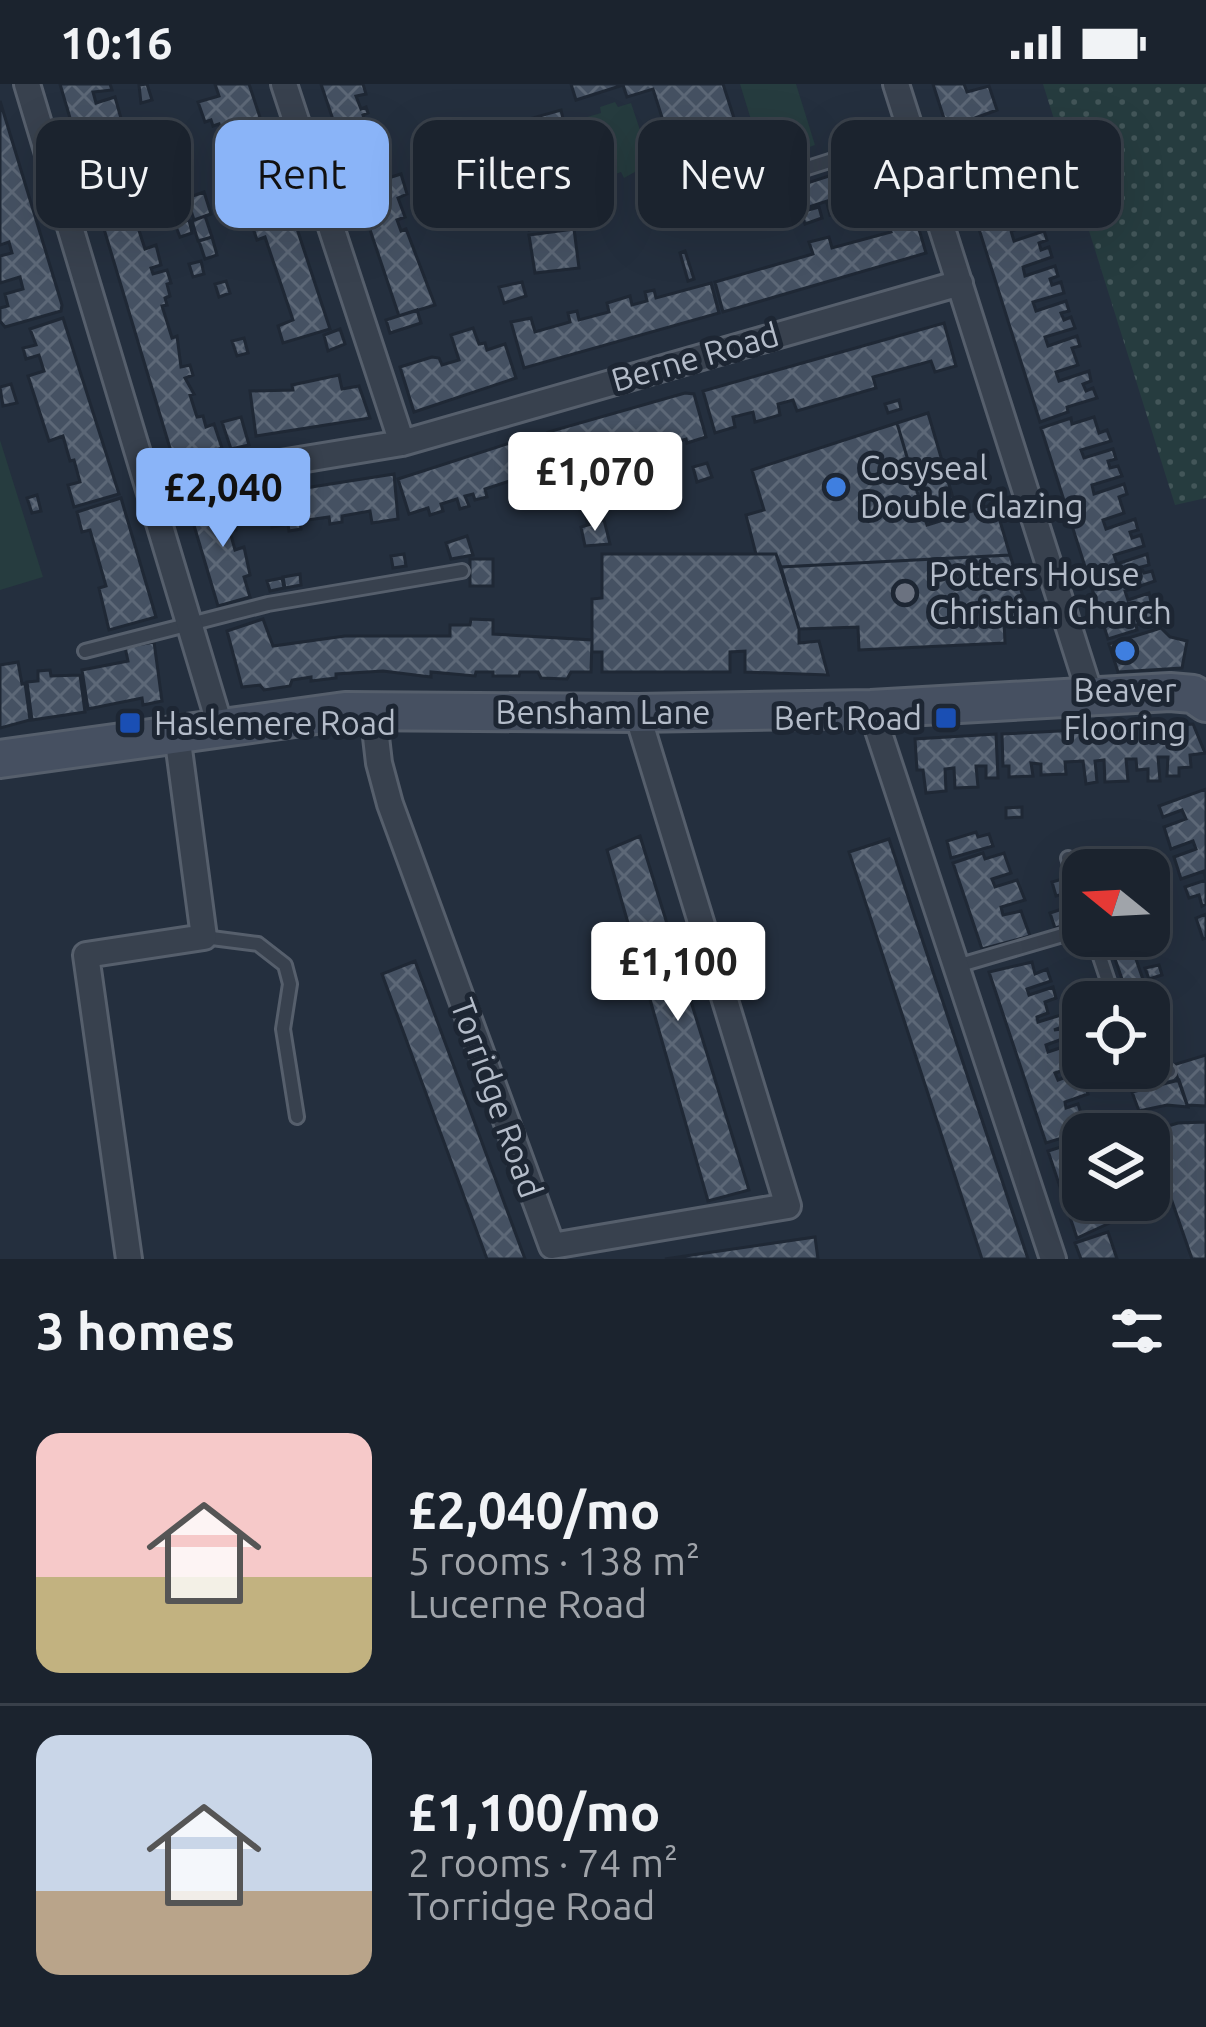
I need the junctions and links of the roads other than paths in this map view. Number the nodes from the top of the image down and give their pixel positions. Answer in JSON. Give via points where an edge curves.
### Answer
{"nodes":[{"id":1,"x":27,"y":84,"type":"edge"},
{"id":2,"x":284,"y":84,"type":"edge"},
{"id":3,"x":896,"y":84,"type":"edge"},
{"id":4,"x":908,"y":120,"type":"edge"},
{"id":5,"x":943,"y":228,"type":"edge"},
{"id":6,"x":960,"y":283,"type":"junction"},
{"id":7,"x":402,"y":443,"type":"junction"},
{"id":8,"x":148,"y":485,"type":"junction"},
{"id":9,"x":461,"y":571,"type":"dead end"},
{"id":10,"x":189,"y":623,"type":"junction"},
{"id":11,"x":85,"y":651,"type":"dead end"},
{"id":12,"x":1203,"y":690,"type":"edge"},
{"id":13,"x":1091,"y":697,"type":"junction"},
{"id":14,"x":871,"y":709,"type":"junction"},
{"id":15,"x":373,"y":711,"type":"junction"},
{"id":16,"x":637,"y":713,"type":"junction"},
{"id":17,"x":220,"y":726,"type":"junction"},
{"id":18,"x":177,"y":734,"type":"junction"},
{"id":19,"x":0,"y":759,"type":"edge"},
{"id":20,"x":1062,"y":935,"type":"edge"},
{"id":21,"x":205,"y":937,"type":"junction"},
{"id":22,"x":956,"y":967,"type":"junction"},
{"id":23,"x":297,"y":1117,"type":"dead end"},
{"id":24,"x":129,"y":1259,"type":"edge"},
{"id":25,"x":1053,"y":1259,"type":"edge"}],
"edges":[{"from":1,"to":8,"type":"street"},
{"from":2,"to":7,"type":"street"},
{"from":3,"to":4,"type":"street"},
{"from":5,"to":6,"type":"street"},
{"from":6,"to":7,"type":"street","name":"Berne Road"},
{"from":6,"to":13,"type":"street"},
{"from":7,"to":8,"type":"street","name":"Berne Road"},
{"from":8,"to":10,"type":"street"},
{"from":9,"to":10,"type":"lane"},
{"from":10,"to":11,"type":"lane"},
{"from":10,"to":17,"type":"street"},
{"from":12,"to":13,"type":"street","name":"Bensham Lane"},
{"from":13,"to":14,"type":"street","name":"Bensham Lane"},
{"from":14,"to":16,"type":"street","name":"Bensham Lane"},
{"from":14,"to":22,"type":"street"},
{"from":15,"to":16,"type":"street","name":"Bensham Lane"},
{"from":15,"to":16,"type":"street","name":"Torridge Road","via":[[390,805],[552,1246],[788,1205]]},
{"from":15,"to":17,"type":"street","name":"Bensham Lane"},
{"from":17,"to":18,"type":"street","name":"Bensham Lane"},
{"from":18,"to":19,"type":"street","name":"Bensham Lane"},
{"from":18,"to":21,"type":"street"},
{"from":20,"to":22,"type":"lane"},
{"from":21,"to":23,"type":"lane","via":[[258,944],[285,965],[284,1029]]},
{"from":21,"to":24,"type":"street","via":[[86,955]]},
{"from":22,"to":25,"type":"street"}]}
